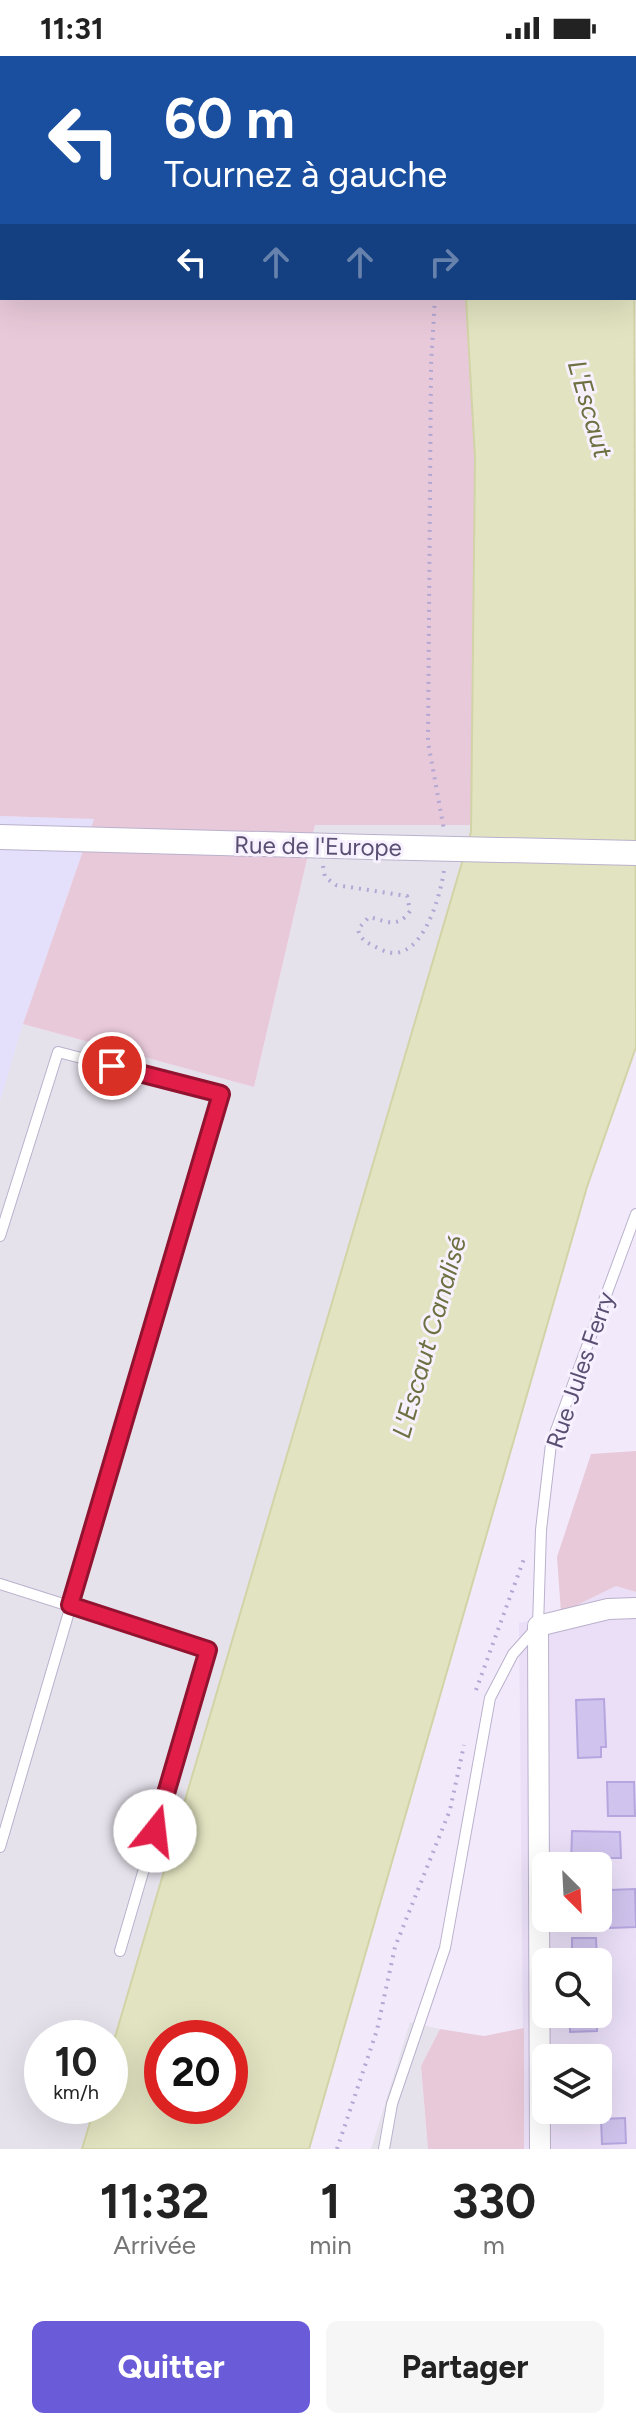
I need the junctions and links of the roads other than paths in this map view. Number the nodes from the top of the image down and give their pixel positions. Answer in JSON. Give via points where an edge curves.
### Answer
{"nodes":[{"id":1,"x":0,"y":837,"type":"edge"},
{"id":2,"x":636,"y":853,"type":"edge"},
{"id":3,"x":636,"y":1214,"type":"edge"},
{"id":4,"x":0,"y":1236,"type":"edge"},
{"id":5,"x":0,"y":1584,"type":"edge"},
{"id":6,"x":70,"y":1605,"type":"junction"},
{"id":7,"x":636,"y":1608,"type":"edge"},
{"id":8,"x":538,"y":1626,"type":"junction"},
{"id":9,"x":0,"y":1847,"type":"edge"},
{"id":10,"x":120,"y":1951,"type":"dead end"},
{"id":11,"x":384,"y":2149,"type":"edge"},
{"id":12,"x":540,"y":2149,"type":"edge"}],
"edges":[{"from":1,"to":2,"type":"street","name":"Rue de l'Europe","bridge":true},
{"from":3,"to":8,"type":"lane","name":"Rue Jules Ferry","via":[[555,1431],[541,1530]]},
{"from":4,"to":6,"type":"lane","via":[[58,1052],[221,1094]]},
{"from":5,"to":6,"type":"lane"},
{"from":6,"to":9,"type":"lane"},
{"from":6,"to":10,"type":"lane","via":[[208,1650]]},
{"from":7,"to":8,"type":"street","via":[[608,1609]]},
{"from":8,"to":11,"type":"lane","via":[[513,1654],[490,1698],[445,1948],[392,2104]]},
{"from":8,"to":12,"type":"street"}]}
